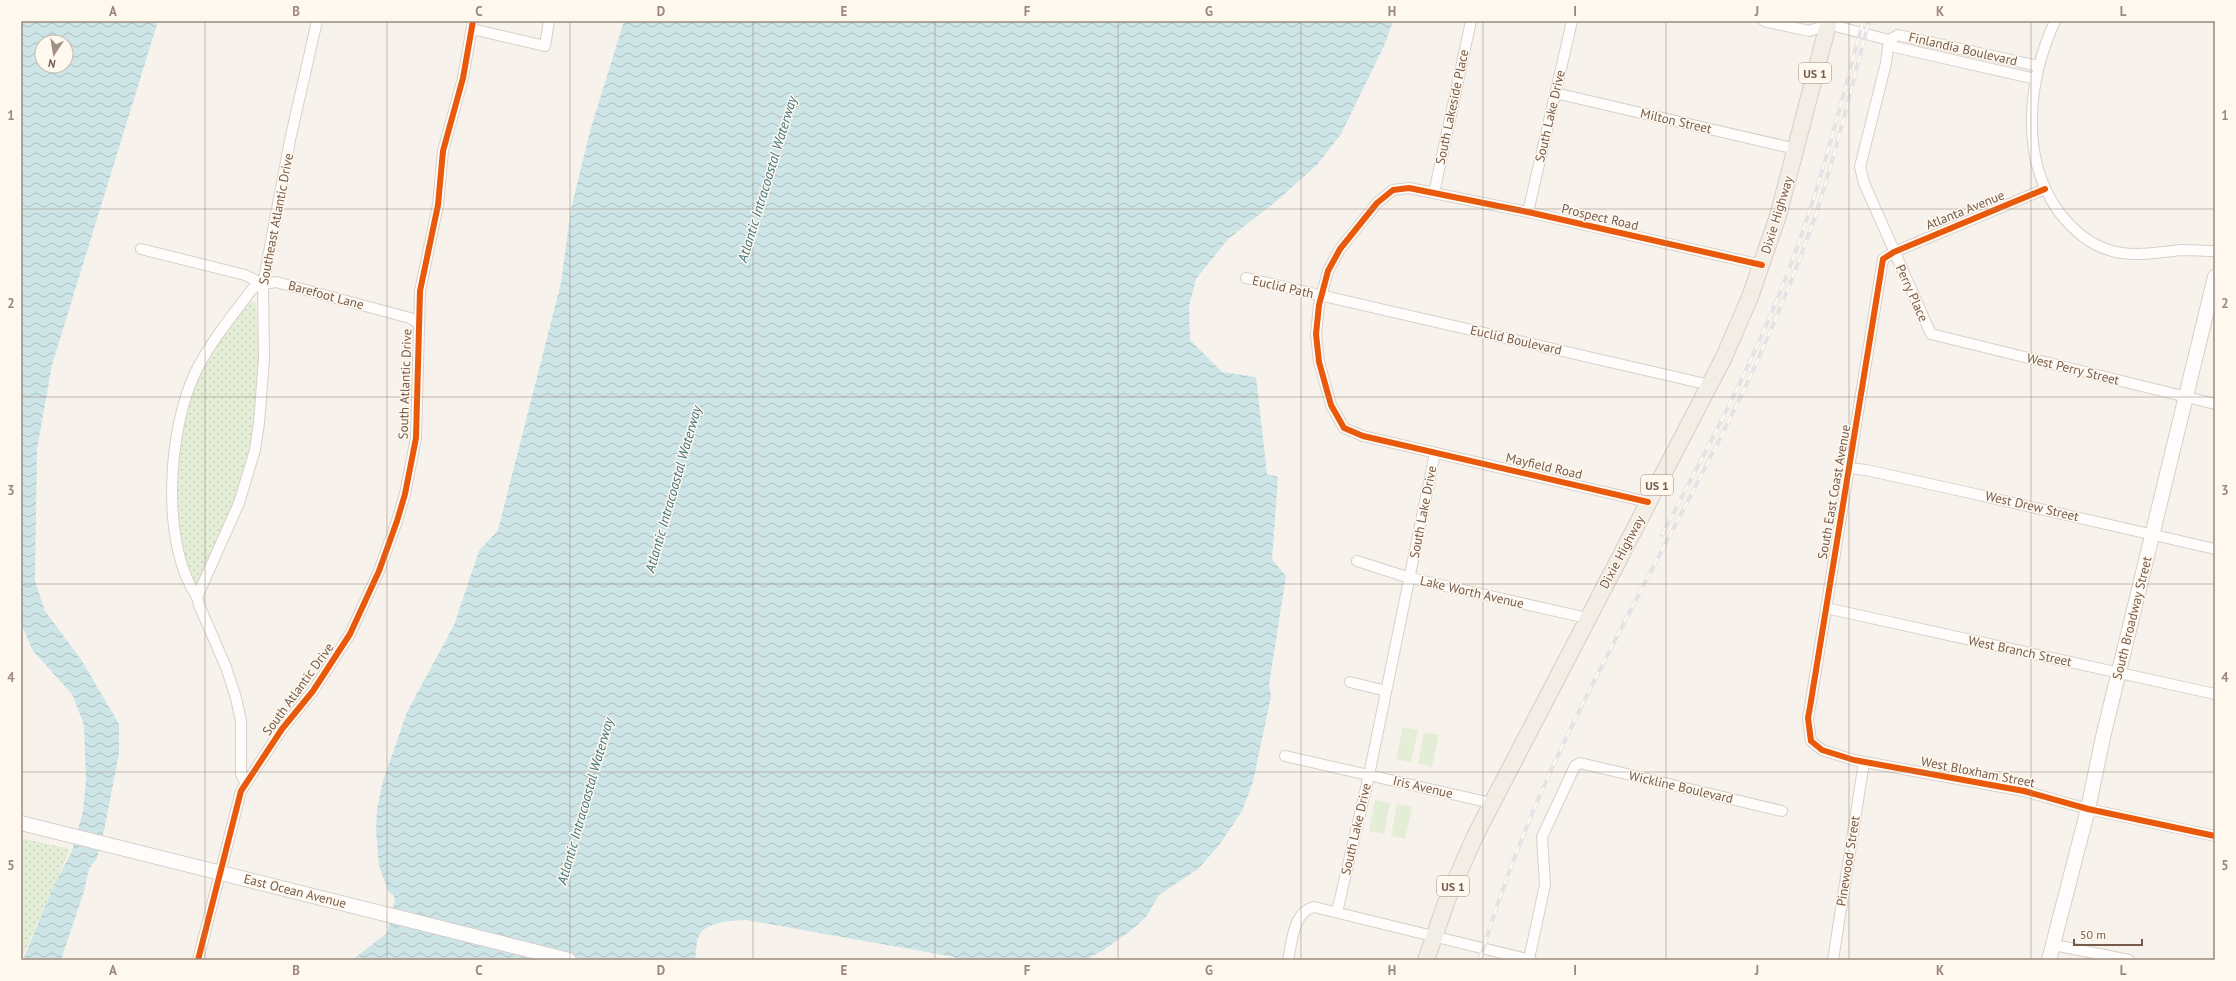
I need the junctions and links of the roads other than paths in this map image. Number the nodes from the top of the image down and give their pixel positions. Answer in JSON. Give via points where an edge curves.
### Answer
{"nodes":[{"id":1,"x":316,"y":21,"type":"edge"},
{"id":2,"x":549,"y":21,"type":"edge"},
{"id":3,"x":1471,"y":21,"type":"edge"},
{"id":4,"x":1572,"y":21,"type":"edge"},
{"id":5,"x":1764,"y":21,"type":"edge"},
{"id":6,"x":2055,"y":21,"type":"edge"},
{"id":7,"x":1826,"y":22,"type":"edge"},
{"id":8,"x":473,"y":25,"type":"edge"},
{"id":9,"x":1889,"y":40,"type":"junction"},
{"id":10,"x":2038,"y":66,"type":"junction"},
{"id":11,"x":2036,"y":79,"type":"junction"},
{"id":12,"x":1555,"y":93,"type":"junction"},
{"id":13,"x":1796,"y":149,"type":"junction"},
{"id":14,"x":2044,"y":190,"type":"junction"},
{"id":15,"x":1434,"y":193,"type":"junction"},
{"id":16,"x":1528,"y":212,"type":"junction"},
{"id":17,"x":142,"y":250,"type":"dead end"},
{"id":18,"x":2215,"y":251,"type":"edge"},
{"id":19,"x":1894,"y":252,"type":"junction"},
{"id":20,"x":1762,"y":265,"type":"junction"},
{"id":21,"x":2215,"y":277,"type":"edge"},
{"id":22,"x":1246,"y":278,"type":"dead end"},
{"id":23,"x":262,"y":284,"type":"junction"},
{"id":24,"x":1321,"y":295,"type":"junction"},
{"id":25,"x":418,"y":323,"type":"junction"},
{"id":26,"x":1931,"y":334,"type":"joint"},
{"id":27,"x":1710,"y":385,"type":"junction"},
{"id":28,"x":2186,"y":397,"type":"junction"},
{"id":29,"x":2215,"y":404,"type":"edge"},
{"id":30,"x":1435,"y":453,"type":"junction"},
{"id":31,"x":1848,"y":468,"type":"junction"},
{"id":32,"x":1648,"y":502,"type":"junction"},
{"id":33,"x":2152,"y":533,"type":"junction"},
{"id":34,"x":2215,"y":549,"type":"edge"},
{"id":35,"x":1357,"y":561,"type":"dead end"},
{"id":36,"x":1410,"y":578,"type":"junction"},
{"id":37,"x":197,"y":597,"type":"junction"},
{"id":38,"x":1826,"y":608,"type":"junction"},
{"id":39,"x":1587,"y":618,"type":"junction"},
{"id":40,"x":2118,"y":672,"type":"junction"},
{"id":41,"x":1350,"y":682,"type":"dead end"},
{"id":42,"x":1386,"y":690,"type":"junction"},
{"id":43,"x":2215,"y":694,"type":"edge"},
{"id":44,"x":1811,"y":741,"type":"joint"},
{"id":45,"x":1285,"y":756,"type":"dead end"},
{"id":46,"x":1864,"y":762,"type":"junction"},
{"id":47,"x":1369,"y":775,"type":"junction"},
{"id":48,"x":245,"y":782,"type":"junction"},
{"id":49,"x":1491,"y":803,"type":"junction"},
{"id":50,"x":2088,"y":809,"type":"junction"},
{"id":51,"x":1782,"y":810,"type":"dead end"},
{"id":52,"x":21,"y":823,"type":"edge"},
{"id":53,"x":2215,"y":836,"type":"edge"},
{"id":54,"x":220,"y":873,"type":"junction"},
{"id":55,"x":1337,"y":912,"type":"junction"},
{"id":56,"x":1433,"y":936,"type":"junction"},
{"id":57,"x":2054,"y":945,"type":"junction"},
{"id":58,"x":1504,"y":957,"type":"edge"},
{"id":59,"x":1286,"y":959,"type":"edge"},
{"id":60,"x":198,"y":960,"type":"edge"},
{"id":61,"x":569,"y":960,"type":"edge"},
{"id":62,"x":1426,"y":960,"type":"edge"},
{"id":63,"x":1530,"y":960,"type":"edge"},
{"id":64,"x":1833,"y":960,"type":"edge"},
{"id":65,"x":2049,"y":960,"type":"edge"},
{"id":66,"x":2129,"y":960,"type":"edge"}],
"edges":[{"from":1,"to":23,"type":"street","name":"Southeast Atlantic Drive"},
{"from":2,"to":8,"type":"street","via":[[545,46]]},
{"from":3,"to":15,"type":"street","name":"South Lakeside Place"},
{"from":4,"to":12,"type":"street","name":"South Lake Drive"},
{"from":5,"to":7,"type":"street","via":[[1809,31]]},
{"from":6,"to":10,"type":"street"},
{"from":7,"to":9,"type":"street","name":"Finlandia Boulevard"},
{"from":7,"to":13,"type":"main road","name":"Dixie Highway","number":"US 1"},
{"from":8,"to":25,"type":"street","name":"South Atlantic Drive","via":[[463,78],[443,152],[438,205],[420,291]]},
{"from":9,"to":10,"type":"street","name":"Finlandia Boulevard","via":[[1898,35]]},
{"from":9,"to":11,"type":"street","name":"Finlandia Boulevard","via":[[1895,47]]},
{"from":9,"to":19,"type":"street","via":[[1886,63],[1860,167],[1864,183]]},
{"from":10,"to":11,"type":"street"},
{"from":11,"to":14,"type":"street","via":[[2032,141],[2034,159]]},
{"from":12,"to":13,"type":"street","name":"Milton Street"},
{"from":12,"to":16,"type":"street","name":"South Lake Drive"},
{"from":13,"to":20,"type":"main road","name":"Dixie Highway","number":"US 1"},
{"from":14,"to":18,"type":"street","via":[[2068,224],[2081,235],[2109,250],[2136,255],[2182,250]]},
{"from":14,"to":19,"type":"street","name":"Atlanta Avenue"},
{"from":15,"to":16,"type":"street","name":"Prospect Road"},
{"from":15,"to":24,"type":"street","name":"South Lake Drive","via":[[1409,188],[1393,190],[1377,203],[1340,249],[1328,270]]},
{"from":16,"to":20,"type":"street","name":"Prospect Road"},
{"from":17,"to":23,"type":"street","name":"Barefoot Lane","via":[[245,275]]},
{"from":19,"to":26,"type":"street","name":"Perry Place"},
{"from":19,"to":31,"type":"street","name":"South East Coast Avenue","via":[[1883,259],[1880,271],[1852,460]]},
{"from":20,"to":27,"type":"main road","name":"Dixie Highway","number":"US 1"},
{"from":21,"to":28,"type":"street","name":"South Broadway Street"},
{"from":22,"to":24,"type":"street","name":"Euclid Path"},
{"from":23,"to":25,"type":"street","name":"Barefoot Lane","via":[[276,282],[410,318]]},
{"from":23,"to":37,"type":"street","name":"Southeast Atlantic Drive","via":[[264,359],[259,423],[254,450],[239,503]]},
{"from":23,"to":37,"type":"street","via":[[252,288],[203,358],[187,393],[177,436],[172,484],[173,514],[184,567]]},
{"from":24,"to":27,"type":"street","name":"Euclid Boulevard"},
{"from":24,"to":30,"type":"street","name":"South Lake Drive","via":[[1316,334],[1318,362],[1331,405],[1344,428],[1363,436]]},
{"from":25,"to":48,"type":"street","name":"South Atlantic Drive","via":[[416,438],[405,494],[392,538],[350,634],[313,690]]},
{"from":26,"to":28,"type":"street","name":"West Perry Street"},
{"from":27,"to":32,"type":"main road","name":"Dixie Highway","number":"US 1"},
{"from":28,"to":29,"type":"street","name":"West Perry Street"},
{"from":28,"to":33,"type":"street","name":"South Broadway Street"},
{"from":30,"to":32,"type":"street","name":"Mayfield Road"},
{"from":30,"to":36,"type":"street","name":"South Lake Drive"},
{"from":31,"to":33,"type":"street","name":"West Drew Street","via":[[1873,471]]},
{"from":31,"to":38,"type":"street","name":"South East Coast Avenue"},
{"from":32,"to":39,"type":"main road","name":"Dixie Highway","number":"US 1"},
{"from":33,"to":34,"type":"street","name":"West Drew Street"},
{"from":33,"to":40,"type":"street","name":"South Broadway Street"},
{"from":35,"to":36,"type":"street","name":"Lake Worth Avenue"},
{"from":36,"to":39,"type":"street","name":"Lake Worth Avenue"},
{"from":36,"to":42,"type":"street","name":"South Lake Drive"},
{"from":37,"to":48,"type":"street","via":[[236,698],[240,721],[241,774]]},
{"from":38,"to":40,"type":"street","name":"West Branch Street"},
{"from":38,"to":44,"type":"street","name":"South East Coast Avenue","via":[[1808,718]]},
{"from":39,"to":49,"type":"main road","name":"Dixie Highway","number":"US 1"},
{"from":40,"to":43,"type":"street","name":"West Branch Street"},
{"from":40,"to":50,"type":"street","name":"South Broadway Street"},
{"from":41,"to":42,"type":"street"},
{"from":42,"to":47,"type":"street","name":"South Lake Drive"},
{"from":44,"to":46,"type":"street","name":"West Bloxham Street","via":[[1822,750]]},
{"from":45,"to":47,"type":"street","name":"Iris Avenue"},
{"from":46,"to":50,"type":"street","name":"West Bloxham Street","via":[[2024,791]]},
{"from":46,"to":64,"type":"street","name":"Pinewood Street"},
{"from":47,"to":49,"type":"street","name":"Iris Avenue"},
{"from":47,"to":55,"type":"street","name":"South Lake Drive"},
{"from":48,"to":54,"type":"street","name":"South Atlantic Drive"},
{"from":49,"to":56,"type":"main road","name":"Dixie Highway","number":"US 1","via":[[1462,863]]},
{"from":50,"to":53,"type":"street","name":"West Bloxham Street"},
{"from":50,"to":57,"type":"street","name":"South Broadway Street"},
{"from":51,"to":63,"type":"street","name":"Wickline Boulevard","via":[[1580,763],[1575,766],[1542,837],[1545,885]]},
{"from":52,"to":54,"type":"street","name":"East Ocean Avenue"},
{"from":54,"to":60,"type":"street","name":"South Atlantic Drive"},
{"from":54,"to":61,"type":"street","name":"East Ocean Avenue"},
{"from":55,"to":56,"type":"street"},
{"from":55,"to":59,"type":"street","via":[[1314,907],[1306,909],[1298,917]]},
{"from":56,"to":58,"type":"street"},
{"from":56,"to":62,"type":"main road","name":"Dixie Highway","number":"US 1"},
{"from":57,"to":65,"type":"street","name":"South Broadway Street"},
{"from":57,"to":66,"type":"street"},
{"from":58,"to":63,"type":"street"}]}
